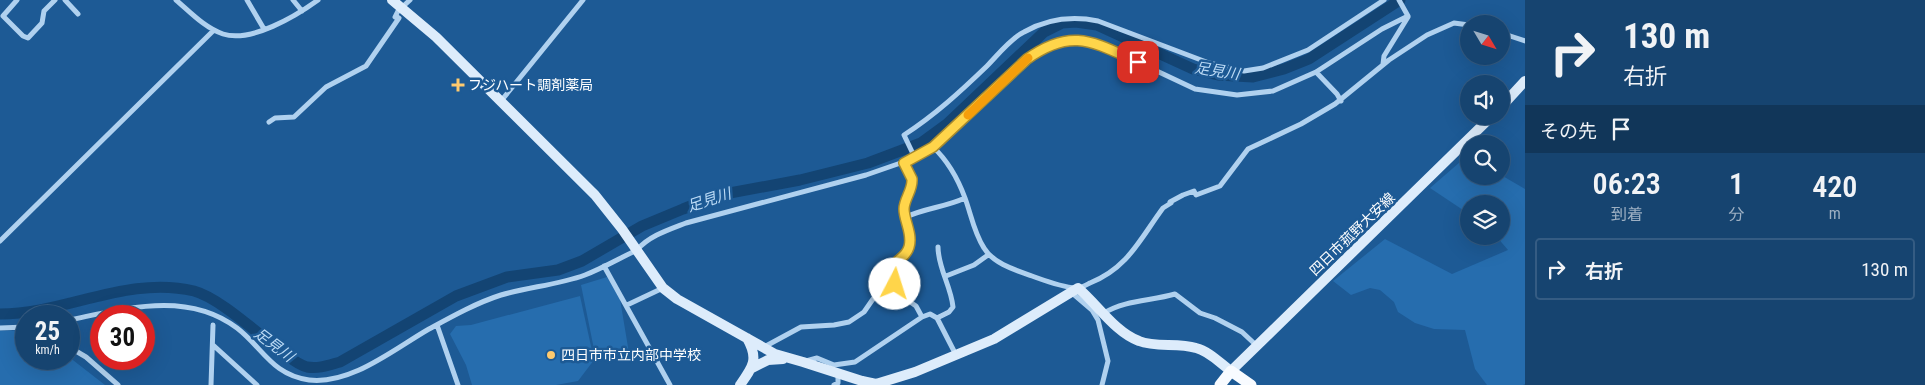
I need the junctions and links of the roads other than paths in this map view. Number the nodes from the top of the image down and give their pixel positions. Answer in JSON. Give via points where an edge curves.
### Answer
{"nodes":[{"id":1,"x":17,"y":0,"type":"edge"},
{"id":2,"x":55,"y":0,"type":"edge"},
{"id":3,"x":65,"y":0,"type":"edge"},
{"id":4,"x":176,"y":0,"type":"edge"},
{"id":5,"x":247,"y":0,"type":"edge"},
{"id":6,"x":293,"y":0,"type":"edge"},
{"id":7,"x":318,"y":0,"type":"edge"},
{"id":8,"x":392,"y":0,"type":"edge"},
{"id":9,"x":410,"y":0,"type":"edge"},
{"id":10,"x":583,"y":0,"type":"edge"},
{"id":11,"x":1384,"y":0,"type":"edge"},
{"id":12,"x":1399,"y":0,"type":"edge"},
{"id":13,"x":401,"y":7,"type":"junction"},
{"id":14,"x":302,"y":11,"type":"junction"},
{"id":15,"x":78,"y":14,"type":"dead end"},
{"id":16,"x":1408,"y":16,"type":"junction"},
{"id":17,"x":1460,"y":24,"type":"edge"},
{"id":18,"x":264,"y":29,"type":"junction"},
{"id":19,"x":214,"y":30,"type":"junction"},
{"id":20,"x":1510,"y":36,"type":"edge"},
{"id":21,"x":1525,"y":42,"type":"edge"},
{"id":22,"x":1383,"y":64,"type":"junction"},
{"id":23,"x":1316,"y":72,"type":"junction"},
{"id":24,"x":1525,"y":82,"type":"edge"},
{"id":25,"x":1510,"y":98,"type":"edge"},
{"id":26,"x":1341,"y":100,"type":"junction"},
{"id":27,"x":501,"y":101,"type":"junction"},
{"id":28,"x":270,"y":122,"type":"dead end"},
{"id":29,"x":1483,"y":125,"type":"edge"},
{"id":30,"x":933,"y":147,"type":"junction"},
{"id":31,"x":915,"y":157,"type":"junction"},
{"id":32,"x":904,"y":163,"type":"junction"},
{"id":33,"x":965,"y":198,"type":"junction"},
{"id":34,"x":906,"y":217,"type":"junction"},
{"id":35,"x":0,"y":241,"type":"edge"},
{"id":36,"x":938,"y":247,"type":"dead end"},
{"id":37,"x":636,"y":249,"type":"junction"},
{"id":38,"x":988,"y":255,"type":"junction"},
{"id":39,"x":604,"y":266,"type":"junction"},
{"id":40,"x":946,"y":276,"type":"junction"},
{"id":41,"x":663,"y":288,"type":"junction"},
{"id":42,"x":898,"y":289,"type":"junction"},
{"id":43,"x":1074,"y":290,"type":"junction"},
{"id":44,"x":627,"y":305,"type":"junction"},
{"id":45,"x":1104,"y":313,"type":"junction"},
{"id":46,"x":922,"y":317,"type":"junction"},
{"id":47,"x":80,"y":318,"type":"edge"},
{"id":48,"x":937,"y":318,"type":"junction"},
{"id":49,"x":213,"y":324,"type":"dead end"},
{"id":50,"x":437,"y":325,"type":"junction"},
{"id":51,"x":15,"y":327,"type":"edge"},
{"id":52,"x":0,"y":328,"type":"edge"},
{"id":53,"x":746,"y":337,"type":"junction"},
{"id":54,"x":213,"y":345,"type":"junction"},
{"id":55,"x":1258,"y":346,"type":"junction"},
{"id":56,"x":763,"y":348,"type":"junction"},
{"id":57,"x":80,"y":352,"type":"edge"},
{"id":58,"x":956,"y":355,"type":"junction"},
{"id":59,"x":791,"y":359,"type":"junction"},
{"id":60,"x":752,"y":368,"type":"junction"},
{"id":61,"x":835,"y":370,"type":"junction"},
{"id":62,"x":1232,"y":371,"type":"junction"},
{"id":63,"x":251,"y":383,"type":"edge"},
{"id":64,"x":861,"y":383,"type":"edge"},
{"id":65,"x":118,"y":385,"type":"edge"},
{"id":66,"x":211,"y":385,"type":"edge"},
{"id":67,"x":257,"y":385,"type":"edge"},
{"id":68,"x":458,"y":385,"type":"edge"},
{"id":69,"x":670,"y":385,"type":"edge"},
{"id":70,"x":740,"y":385,"type":"edge"},
{"id":71,"x":834,"y":385,"type":"edge"},
{"id":72,"x":1102,"y":385,"type":"edge"},
{"id":73,"x":1220,"y":385,"type":"edge"},
{"id":74,"x":1250,"y":385,"type":"edge"}],
"edges":[{"from":1,"to":2,"type":"street","via":[[3,16],[28,38],[42,23],[44,12]]},
{"from":3,"to":15,"type":"street"},
{"from":4,"to":19,"type":"street"},
{"from":5,"to":18,"type":"street"},
{"from":6,"to":14,"type":"street"},
{"from":7,"to":14,"type":"street"},
{"from":8,"to":13,"type":"street"},
{"from":9,"to":13,"type":"street"},
{"from":10,"to":27,"type":"street"},
{"from":11,"to":31,"type":"street","via":[[1308,50],[1263,68],[1244,71],[1209,63],[1098,21],[1081,18],[1044,22],[1022,32],[958,93],[904,135]]},
{"from":12,"to":16,"type":"street"},
{"from":13,"to":27,"type":"street"},
{"from":13,"to":28,"type":"street","via":[[366,66],[326,87],[294,117],[275,118]]},
{"from":14,"to":18,"type":"street"},
{"from":16,"to":22,"type":"street","via":[[1384,56]]},
{"from":16,"to":23,"type":"street"},
{"from":17,"to":22,"type":"street","via":[[1446,26]]},
{"from":18,"to":19,"type":"street","via":[[237,36]]},
{"from":19,"to":35,"type":"street"},
{"from":20,"to":21,"type":"street"},
{"from":22,"to":26,"type":"street"},
{"from":23,"to":26,"type":"street"},
{"from":23,"to":30,"type":"street","via":[[1273,91],[1247,95],[1218,93],[1195,88],[1084,40],[1060,42],[1027,59]]},
{"from":24,"to":25,"type":"street"},
{"from":26,"to":43,"type":"street","via":[[1248,150],[1220,186],[1196,196],[1194,191],[1171,200],[1120,267]]},
{"from":27,"to":37,"type":"street","via":[[595,195]]},
{"from":29,"to":55,"type":"street","name":"四日市菰野大安線"},
{"from":30,"to":31,"type":"street"},
{"from":30,"to":33,"type":"street","via":[[952,170]]},
{"from":31,"to":32,"type":"street"},
{"from":32,"to":34,"type":"street","via":[[912,179],[904,205]]},
{"from":32,"to":37,"type":"street","via":[[686,223]]},
{"from":33,"to":34,"type":"street"},
{"from":33,"to":38,"type":"street","via":[[980,242]]},
{"from":34,"to":42,"type":"street","via":[[910,238],[908,249],[892,271]]},
{"from":36,"to":40,"type":"street"},
{"from":37,"to":39,"type":"street"},
{"from":37,"to":41,"type":"street"},
{"from":38,"to":40,"type":"street","via":[[974,265]]},
{"from":38,"to":43,"type":"street","via":[[1021,272]]},
{"from":39,"to":44,"type":"street"},
{"from":39,"to":50,"type":"street","via":[[550,285],[499,296]]},
{"from":40,"to":48,"type":"street","via":[[953,307]]},
{"from":41,"to":44,"type":"street"},
{"from":41,"to":53,"type":"street"},
{"from":42,"to":46,"type":"street","via":[[900,295],[916,306]]},
{"from":42,"to":56,"type":"street","via":[[873,299],[864,312],[849,322],[801,327]]},
{"from":43,"to":45,"type":"street"},
{"from":43,"to":58,"type":"street","via":[[994,339]]},
{"from":43,"to":72,"type":"street","via":[[1098,320],[1108,361]]},
{"from":44,"to":69,"type":"street"},
{"from":45,"to":55,"type":"street","via":[[1124,304],[1175,294],[1200,313],[1242,332]]},
{"from":45,"to":62,"type":"street","via":[[1138,341],[1198,348]]},
{"from":46,"to":48,"type":"street","via":[[932,314]]},
{"from":46,"to":61,"type":"street","via":[[860,360]]},
{"from":47,"to":50,"type":"street","via":[[145,306],[195,308],[237,329],[285,373],[311,381],[328,380],[366,368]]},
{"from":48,"to":58,"type":"street"},
{"from":49,"to":54,"type":"street"},
{"from":50,"to":68,"type":"street"},
{"from":51,"to":52,"type":"street"},
{"from":53,"to":56,"type":"street"},
{"from":53,"to":60,"type":"street","via":[[754,354]]},
{"from":54,"to":63,"type":"street"},
{"from":54,"to":66,"type":"street"},
{"from":55,"to":62,"type":"street","name":"四日市菰野大安線"},
{"from":56,"to":59,"type":"street"},
{"from":57,"to":65,"type":"street"},
{"from":58,"to":64,"type":"street","via":[[876,384]]},
{"from":59,"to":60,"type":"street","via":[[768,360]]},
{"from":59,"to":61,"type":"street"},
{"from":60,"to":70,"type":"street"},
{"from":61,"to":64,"type":"street"},
{"from":61,"to":71,"type":"street","via":[[838,383]]},
{"from":62,"to":73,"type":"main road"},
{"from":62,"to":74,"type":"main road"},
{"from":63,"to":67,"type":"street"}]}
